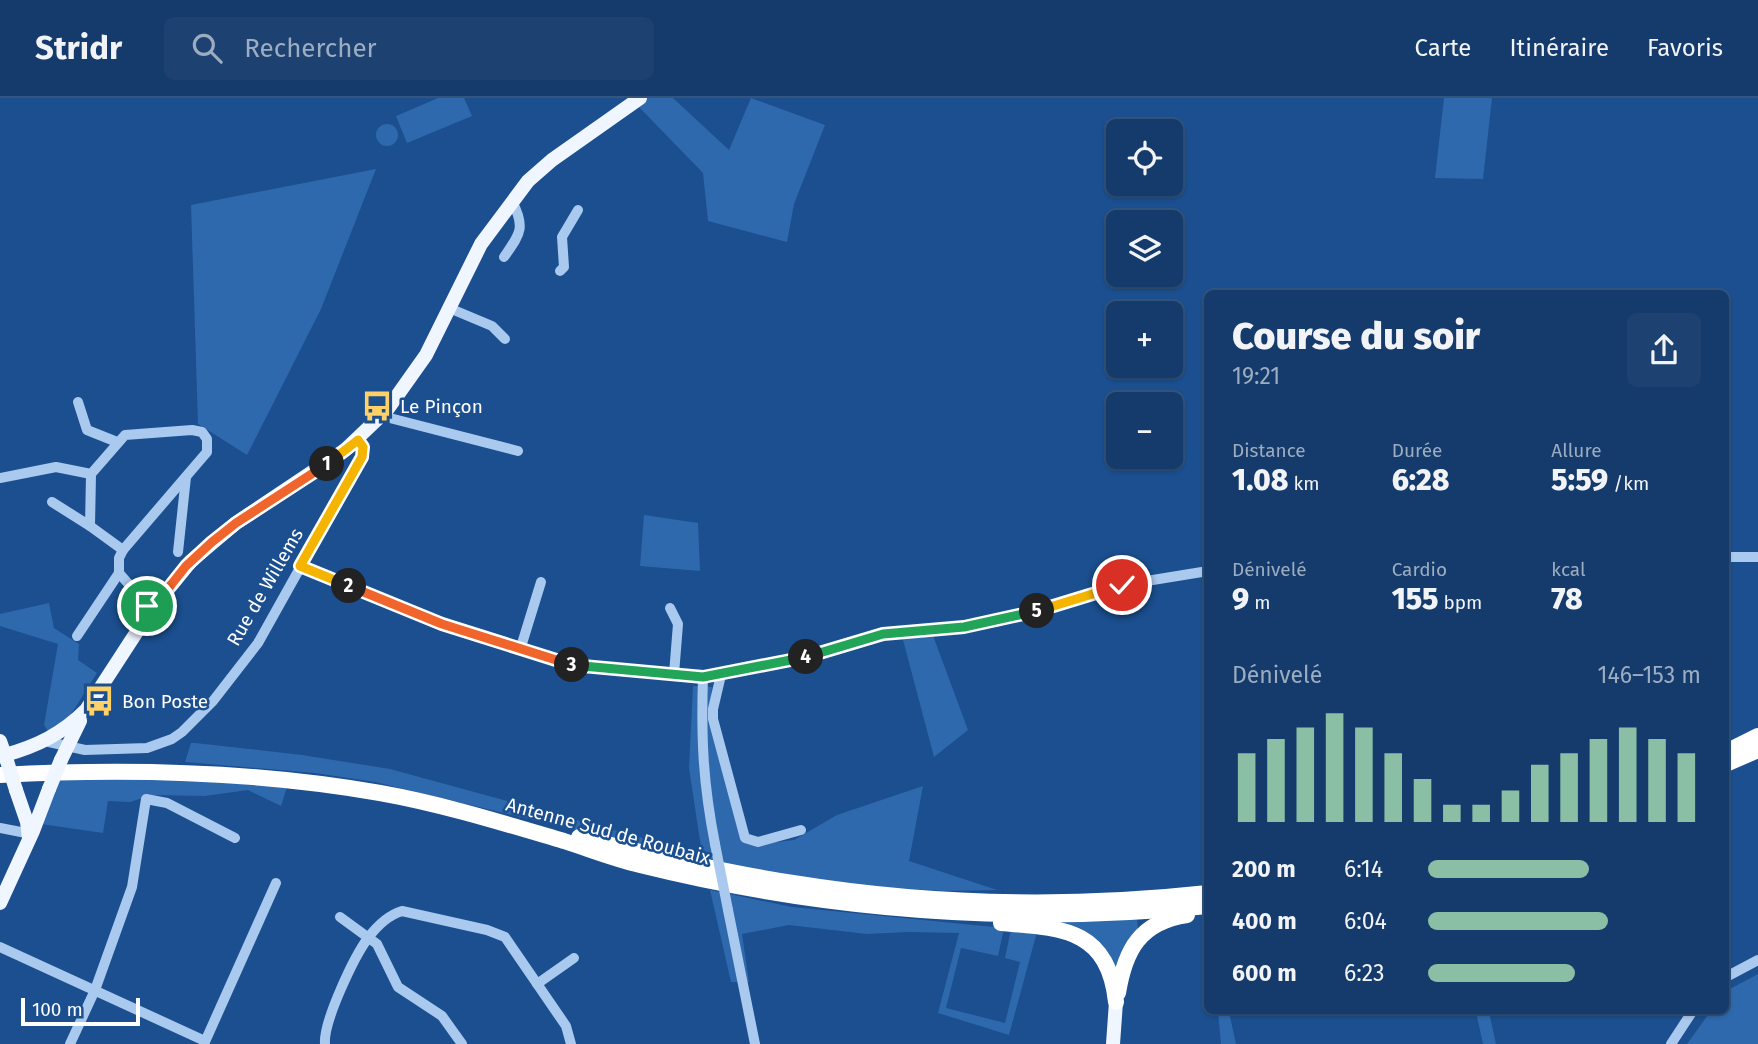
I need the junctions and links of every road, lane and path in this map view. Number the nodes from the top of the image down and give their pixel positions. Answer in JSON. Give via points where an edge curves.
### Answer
{"nodes":[{"id":1,"x":640,"y":98,"type":"edge"},
{"id":2,"x":512,"y":201,"type":"junction"},
{"id":3,"x":578,"y":210,"type":"dead end"},
{"id":4,"x":504,"y":257,"type":"dead end"},
{"id":5,"x":560,"y":271,"type":"dead end"},
{"id":6,"x":449,"y":308,"type":"junction"},
{"id":7,"x":505,"y":339,"type":"dead end"},
{"id":8,"x":78,"y":402,"type":"dead end"},
{"id":9,"x":382,"y":416,"type":"junction"},
{"id":10,"x":358,"y":440,"type":"junction"},
{"id":11,"x":117,"y":442,"type":"junction"},
{"id":12,"x":517,"y":451,"type":"dead end"},
{"id":13,"x":91,"y":474,"type":"junction"},
{"id":14,"x":186,"y":477,"type":"junction"},
{"id":15,"x":0,"y":478,"type":"edge"},
{"id":16,"x":52,"y":502,"type":"dead end"},
{"id":17,"x":90,"y":526,"type":"junction"},
{"id":18,"x":123,"y":550,"type":"junction"},
{"id":19,"x":178,"y":552,"type":"dead end"},
{"id":20,"x":1729,"y":557,"type":"edge"},
{"id":21,"x":1758,"y":557,"type":"edge"},
{"id":22,"x":300,"y":566,"type":"junction"},
{"id":23,"x":1204,"y":572,"type":"edge"},
{"id":24,"x":119,"y":573,"type":"junction"},
{"id":25,"x":541,"y":582,"type":"dead end"},
{"id":26,"x":670,"y":608,"type":"dead end"},
{"id":27,"x":151,"y":610,"type":"junction"},
{"id":28,"x":77,"y":636,"type":"dead end"},
{"id":29,"x":520,"y":650,"type":"junction"},
{"id":30,"x":674,"y":674,"type":"junction"},
{"id":31,"x":720,"y":674,"type":"junction"},
{"id":32,"x":703,"y":677,"type":"junction"},
{"id":33,"x":86,"y":710,"type":"junction"},
{"id":34,"x":1758,"y":736,"type":"edge"},
{"id":35,"x":47,"y":742,"type":"junction"},
{"id":36,"x":1729,"y":750,"type":"edge"},
{"id":37,"x":1758,"y":750,"type":"edge"},
{"id":38,"x":60,"y":759,"type":"junction"},
{"id":39,"x":2,"y":760,"type":"edge"},
{"id":40,"x":1729,"y":764,"type":"edge"},
{"id":41,"x":49,"y":789,"type":"junction"},
{"id":42,"x":16,"y":790,"type":"junction"},
{"id":43,"x":0,"y":828,"type":"edge"},
{"id":44,"x":801,"y":830,"type":"dead end"},
{"id":45,"x":30,"y":835,"type":"junction"},
{"id":46,"x":235,"y":838,"type":"dead end"},
{"id":47,"x":276,"y":883,"type":"dead end"},
{"id":48,"x":1204,"y":893,"type":"edge"},
{"id":49,"x":0,"y":903,"type":"edge"},
{"id":50,"x":1204,"y":905,"type":"edge"},
{"id":51,"x":913,"y":909,"type":"junction"},
{"id":52,"x":1204,"y":914,"type":"edge"},
{"id":53,"x":340,"y":917,"type":"dead end"},
{"id":54,"x":369,"y":937,"type":"junction"},
{"id":55,"x":0,"y":947,"type":"edge"},
{"id":56,"x":574,"y":958,"type":"dead end"},
{"id":57,"x":1758,"y":960,"type":"edge"},
{"id":58,"x":1729,"y":975,"type":"edge"},
{"id":59,"x":537,"y":984,"type":"junction"},
{"id":60,"x":95,"y":990,"type":"junction"},
{"id":61,"x":1116,"y":1002,"type":"junction"},
{"id":62,"x":1691,"y":1014,"type":"edge"},
{"id":63,"x":205,"y":1043,"type":"edge"},
{"id":64,"x":70,"y":1044,"type":"edge"},
{"id":65,"x":325,"y":1044,"type":"edge"},
{"id":66,"x":462,"y":1044,"type":"edge"},
{"id":67,"x":571,"y":1044,"type":"edge"},
{"id":68,"x":755,"y":1044,"type":"edge"},
{"id":69,"x":1113,"y":1044,"type":"edge"},
{"id":70,"x":1671,"y":1044,"type":"edge"}],
"edges":[{"from":1,"to":2,"type":"main road","via":[[541,169]]},
{"from":2,"to":4,"type":"street","via":[[521,228]]},
{"from":2,"to":6,"type":"main road","via":[[481,244]]},
{"from":3,"to":5,"type":"street","via":[[562,237],[564,267]]},
{"from":6,"to":7,"type":"street","via":[[492,326]]},
{"from":6,"to":9,"type":"main road","via":[[426,355]]},
{"from":8,"to":11,"type":"street","via":[[87,430]]},
{"from":9,"to":10,"type":"main road"},
{"from":9,"to":12,"type":"street"},
{"from":10,"to":22,"type":"street","name":"Rue de Willems","via":[[362,457]]},
{"from":10,"to":27,"type":"main road","via":[[223,532],[191,561]]},
{"from":11,"to":13,"type":"street"},
{"from":11,"to":14,"type":"street","via":[[130,433],[202,432],[207,452]]},
{"from":13,"to":15,"type":"street","via":[[56,467]]},
{"from":13,"to":17,"type":"street"},
{"from":14,"to":18,"type":"street"},
{"from":14,"to":19,"type":"street"},
{"from":16,"to":17,"type":"street"},
{"from":17,"to":18,"type":"street"},
{"from":18,"to":24,"type":"street"},
{"from":20,"to":21,"type":"street"},
{"from":22,"to":29,"type":"street","via":[[435,622]]},
{"from":22,"to":38,"type":"street","name":"Rue de Willems","via":[[251,653],[213,701],[178,735],[147,748],[85,750]]},
{"from":23,"to":31,"type":"street","via":[[1122,585],[999,621],[883,634],[802,658]]},
{"from":24,"to":27,"type":"street"},
{"from":24,"to":28,"type":"street"},
{"from":25,"to":29,"type":"street"},
{"from":26,"to":30,"type":"street","via":[[678,624]]},
{"from":27,"to":33,"type":"main road"},
{"from":29,"to":30,"type":"street","via":[[570,665]]},
{"from":30,"to":32,"type":"street"},
{"from":31,"to":32,"type":"street"},
{"from":31,"to":44,"type":"street","via":[[713,719],[745,838],[758,842]]},
{"from":32,"to":68,"type":"street","bridge":true,"via":[[703,771]]},
{"from":33,"to":35,"type":"main road"},
{"from":33,"to":38,"type":"main road"},
{"from":34,"to":36,"type":"highway"},
{"from":35,"to":38,"type":"main road"},
{"from":35,"to":39,"type":"main road"},
{"from":37,"to":40,"type":"highway"},
{"from":38,"to":41,"type":"main road","bridge":true},
{"from":39,"to":42,"type":"main road","bridge":true},
{"from":39,"to":48,"type":"highway","name":"Antenne Sud de Roubaix","via":[[204,768],[350,781],[424,795],[680,861],[795,884],[889,895],[1065,902]]},
{"from":39,"to":51,"type":"highway","name":"Antenne Sud de Roubaix","via":[[355,789],[440,806],[631,863],[702,879],[815,899]]},
{"from":41,"to":42,"type":"main road","via":[[36,802]]},
{"from":41,"to":45,"type":"main road"},
{"from":42,"to":45,"type":"main road"},
{"from":43,"to":45,"type":"street"},
{"from":45,"to":49,"type":"main road"},
{"from":46,"to":60,"type":"street","via":[[167,803],[146,799],[132,887]]},
{"from":47,"to":63,"type":"street"},
{"from":50,"to":51,"type":"highway","name":"Antenne Sud de Roubaix","via":[[1067,914]]},
{"from":51,"to":61,"type":"highway","via":[[937,917],[1071,933],[1088,943],[1104,962]]},
{"from":52,"to":61,"type":"highway","via":[[1172,918],[1143,934],[1125,959]]},
{"from":53,"to":54,"type":"street"},
{"from":54,"to":59,"type":"street","via":[[402,911],[495,932],[509,942]]},
{"from":54,"to":65,"type":"street","via":[[337,1000]]},
{"from":54,"to":66,"type":"street","via":[[382,951],[398,987],[442,1016]]},
{"from":55,"to":60,"type":"street"},
{"from":56,"to":59,"type":"street"},
{"from":57,"to":58,"type":"street"},
{"from":59,"to":67,"type":"street","via":[[566,1027]]},
{"from":60,"to":63,"type":"street"},
{"from":60,"to":64,"type":"street"},
{"from":61,"to":69,"type":"main road"},
{"from":62,"to":70,"type":"street"}]}
